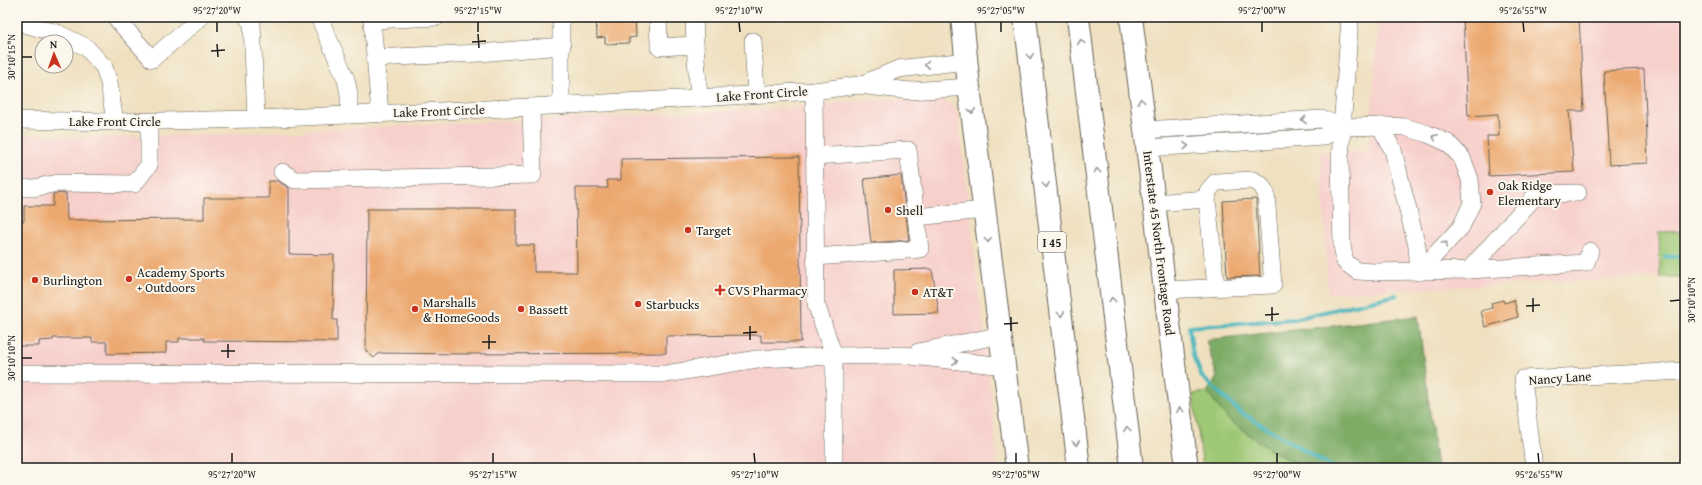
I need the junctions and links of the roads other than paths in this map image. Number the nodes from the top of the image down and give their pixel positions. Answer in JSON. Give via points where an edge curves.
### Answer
{"nodes":[{"id":1,"x":115,"y":17,"type":"edge"},
{"id":2,"x":201,"y":17,"type":"edge"},
{"id":3,"x":247,"y":17,"type":"edge"},
{"id":4,"x":319,"y":17,"type":"edge"},
{"id":5,"x":436,"y":17,"type":"edge"},
{"id":6,"x":561,"y":17,"type":"edge"},
{"id":7,"x":658,"y":17,"type":"edge"},
{"id":8,"x":694,"y":17,"type":"edge"},
{"id":9,"x":962,"y":17,"type":"edge"},
{"id":10,"x":1025,"y":17,"type":"edge"},
{"id":11,"x":1078,"y":17,"type":"edge"},
{"id":12,"x":1131,"y":17,"type":"edge"},
{"id":13,"x":1350,"y":17,"type":"edge"},
{"id":14,"x":372,"y":19,"type":"edge"},
{"id":15,"x":17,"y":22,"type":"edge"},
{"id":16,"x":754,"y":41,"type":"dead end"},
{"id":17,"x":695,"y":45,"type":"junction"},
{"id":18,"x":562,"y":46,"type":"junction"},
{"id":19,"x":375,"y":58,"type":"junction"},
{"id":20,"x":966,"y":61,"type":"junction"},
{"id":21,"x":860,"y":85,"type":"junction"},
{"id":22,"x":969,"y":87,"type":"junction"},
{"id":23,"x":814,"y":91,"type":"junction"},
{"id":24,"x":756,"y":95,"type":"junction"},
{"id":25,"x":699,"y":98,"type":"junction"},
{"id":26,"x":561,"y":106,"type":"junction"},
{"id":27,"x":531,"y":107,"type":"junction"},
{"id":28,"x":380,"y":114,"type":"junction"},
{"id":29,"x":348,"y":115,"type":"junction"},
{"id":30,"x":256,"y":119,"type":"junction"},
{"id":31,"x":17,"y":120,"type":"edge"},
{"id":32,"x":114,"y":122,"type":"junction"},
{"id":33,"x":149,"y":122,"type":"junction"},
{"id":34,"x":1380,"y":126,"type":"junction"},
{"id":35,"x":1342,"y":127,"type":"junction"},
{"id":36,"x":1146,"y":139,"type":"junction"},
{"id":37,"x":815,"y":156,"type":"junction"},
{"id":38,"x":282,"y":172,"type":"dead end"},
{"id":39,"x":17,"y":188,"type":"edge"},
{"id":40,"x":1578,"y":193,"type":"dead end"},
{"id":41,"x":1207,"y":200,"type":"junction"},
{"id":42,"x":1154,"y":203,"type":"junction"},
{"id":43,"x":984,"y":210,"type":"junction"},
{"id":44,"x":916,"y":217,"type":"junction"},
{"id":45,"x":1590,"y":251,"type":"dead end"},
{"id":46,"x":816,"y":257,"type":"junction"},
{"id":47,"x":1469,"y":270,"type":"junction"},
{"id":48,"x":1419,"y":272,"type":"junction"},
{"id":49,"x":1216,"y":288,"type":"junction"},
{"id":50,"x":1165,"y":290,"type":"junction"},
{"id":51,"x":1002,"y":335,"type":"junction"},
{"id":52,"x":902,"y":355,"type":"junction"},
{"id":53,"x":834,"y":356,"type":"junction"},
{"id":54,"x":1005,"y":366,"type":"junction"},
{"id":55,"x":1685,"y":371,"type":"edge"},
{"id":56,"x":17,"y":373,"type":"edge"},
{"id":57,"x":1009,"y":406,"type":"junction"},
{"id":58,"x":1188,"y":462,"type":"edge"},
{"id":59,"x":834,"y":468,"type":"edge"},
{"id":60,"x":1009,"y":468,"type":"edge"},
{"id":61,"x":1017,"y":468,"type":"edge"},
{"id":62,"x":1079,"y":468,"type":"edge"},
{"id":63,"x":1132,"y":468,"type":"edge"},
{"id":64,"x":1534,"y":468,"type":"edge"}],
"edges":[{"from":1,"to":2,"type":"street","via":[[152,59]]},
{"from":3,"to":30,"type":"street","via":[[252,23]]},
{"from":4,"to":29,"type":"street","via":[[346,79],[349,94]]},
{"from":5,"to":14,"type":"street"},
{"from":6,"to":18,"type":"street"},
{"from":7,"to":17,"type":"street","via":[[659,47]]},
{"from":8,"to":17,"type":"street"},
{"from":9,"to":20,"type":"main road"},
{"from":10,"to":62,"type":"main road","number":"I 45","one_way":true},
{"from":63,"to":11,"type":"main road","one_way":true},
{"from":36,"to":12,"type":"main road","name":"Interstate 45 North Frontage Road","one_way":true},
{"from":13,"to":35,"type":"street"},
{"from":14,"to":19,"type":"street"},
{"from":15,"to":32,"type":"street","via":[[57,33],[86,47],[104,67],[109,83]]},
{"from":16,"to":24,"type":"street"},
{"from":17,"to":25,"type":"street"},
{"from":18,"to":19,"type":"street"},
{"from":18,"to":26,"type":"street"},
{"from":19,"to":28,"type":"street"},
{"from":20,"to":21,"type":"street","name":"Lake Front Circle","one_way":true,"via":[[898,69]]},
{"from":20,"to":22,"type":"main road"},
{"from":21,"to":22,"type":"street","name":"Lake Front Circle","via":[[910,91]]},
{"from":21,"to":23,"type":"street","name":"Lake Front Circle"},
{"from":22,"to":43,"type":"main road","one_way":true},
{"from":23,"to":24,"type":"street","name":"Lake Front Circle"},
{"from":23,"to":37,"type":"street"},
{"from":24,"to":25,"type":"street","name":"Lake Front Circle"},
{"from":25,"to":26,"type":"street","name":"Lake Front Circle"},
{"from":26,"to":27,"type":"street","name":"Lake Front Circle"},
{"from":27,"to":28,"type":"street","name":"Lake Front Circle"},
{"from":27,"to":38,"type":"street","via":[[533,175],[296,180]]},
{"from":28,"to":29,"type":"street","name":"Lake Front Circle"},
{"from":29,"to":30,"type":"street","name":"Lake Front Circle"},
{"from":30,"to":33,"type":"street","name":"Lake Front Circle"},
{"from":31,"to":32,"type":"street","name":"Lake Front Circle"},
{"from":32,"to":33,"type":"street","name":"Lake Front Circle"},
{"from":33,"to":39,"type":"street","via":[[149,165],[134,184],[58,183]]},
{"from":34,"to":35,"type":"street"},
{"from":34,"to":48,"type":"street","via":[[1394,157],[1417,246]]},
{"from":48,"to":34,"type":"street","one_way":true,"via":[[1461,226],[1472,203],[1470,179],[1462,158],[1448,143],[1405,127]]},
{"from":35,"to":36,"type":"street","via":[[1323,137]]},
{"from":35,"to":48,"type":"street","via":[[1340,158],[1342,245],[1345,262],[1357,271]]},
{"from":36,"to":42,"type":"main road","name":"Interstate 45 North Frontage Road"},
{"from":37,"to":44,"type":"street","via":[[908,150]]},
{"from":37,"to":46,"type":"street"},
{"from":40,"to":47,"type":"street","via":[[1537,194]]},
{"from":41,"to":42,"type":"street"},
{"from":41,"to":49,"type":"street"},
{"from":41,"to":49,"type":"street","via":[[1208,191],[1216,182],[1253,180],[1261,185],[1266,194],[1273,285]]},
{"from":42,"to":50,"type":"main road","name":"Interstate 45 North Frontage Road"},
{"from":43,"to":44,"type":"street"},
{"from":43,"to":51,"type":"main road","one_way":true},
{"from":44,"to":46,"type":"street","via":[[920,249]]},
{"from":45,"to":47,"type":"street","via":[[1586,263]]},
{"from":46,"to":53,"type":"street","via":[[816,304]]},
{"from":47,"to":48,"type":"street"},
{"from":49,"to":50,"type":"street"},
{"from":58,"to":50,"type":"main road","name":"Interstate 45 North Frontage Road","one_way":true},
{"from":51,"to":52,"type":"street"},
{"from":51,"to":54,"type":"main road"},
{"from":52,"to":53,"type":"street"},
{"from":52,"to":54,"type":"street","one_way":true},
{"from":53,"to":56,"type":"street","via":[[757,359],[666,374]]},
{"from":53,"to":59,"type":"street"},
{"from":54,"to":57,"type":"main road"},
{"from":55,"to":64,"type":"street","name":"Nancy Lane","via":[[1523,379]]},
{"from":57,"to":60,"type":"main road"},
{"from":57,"to":61,"type":"main road"}]}
